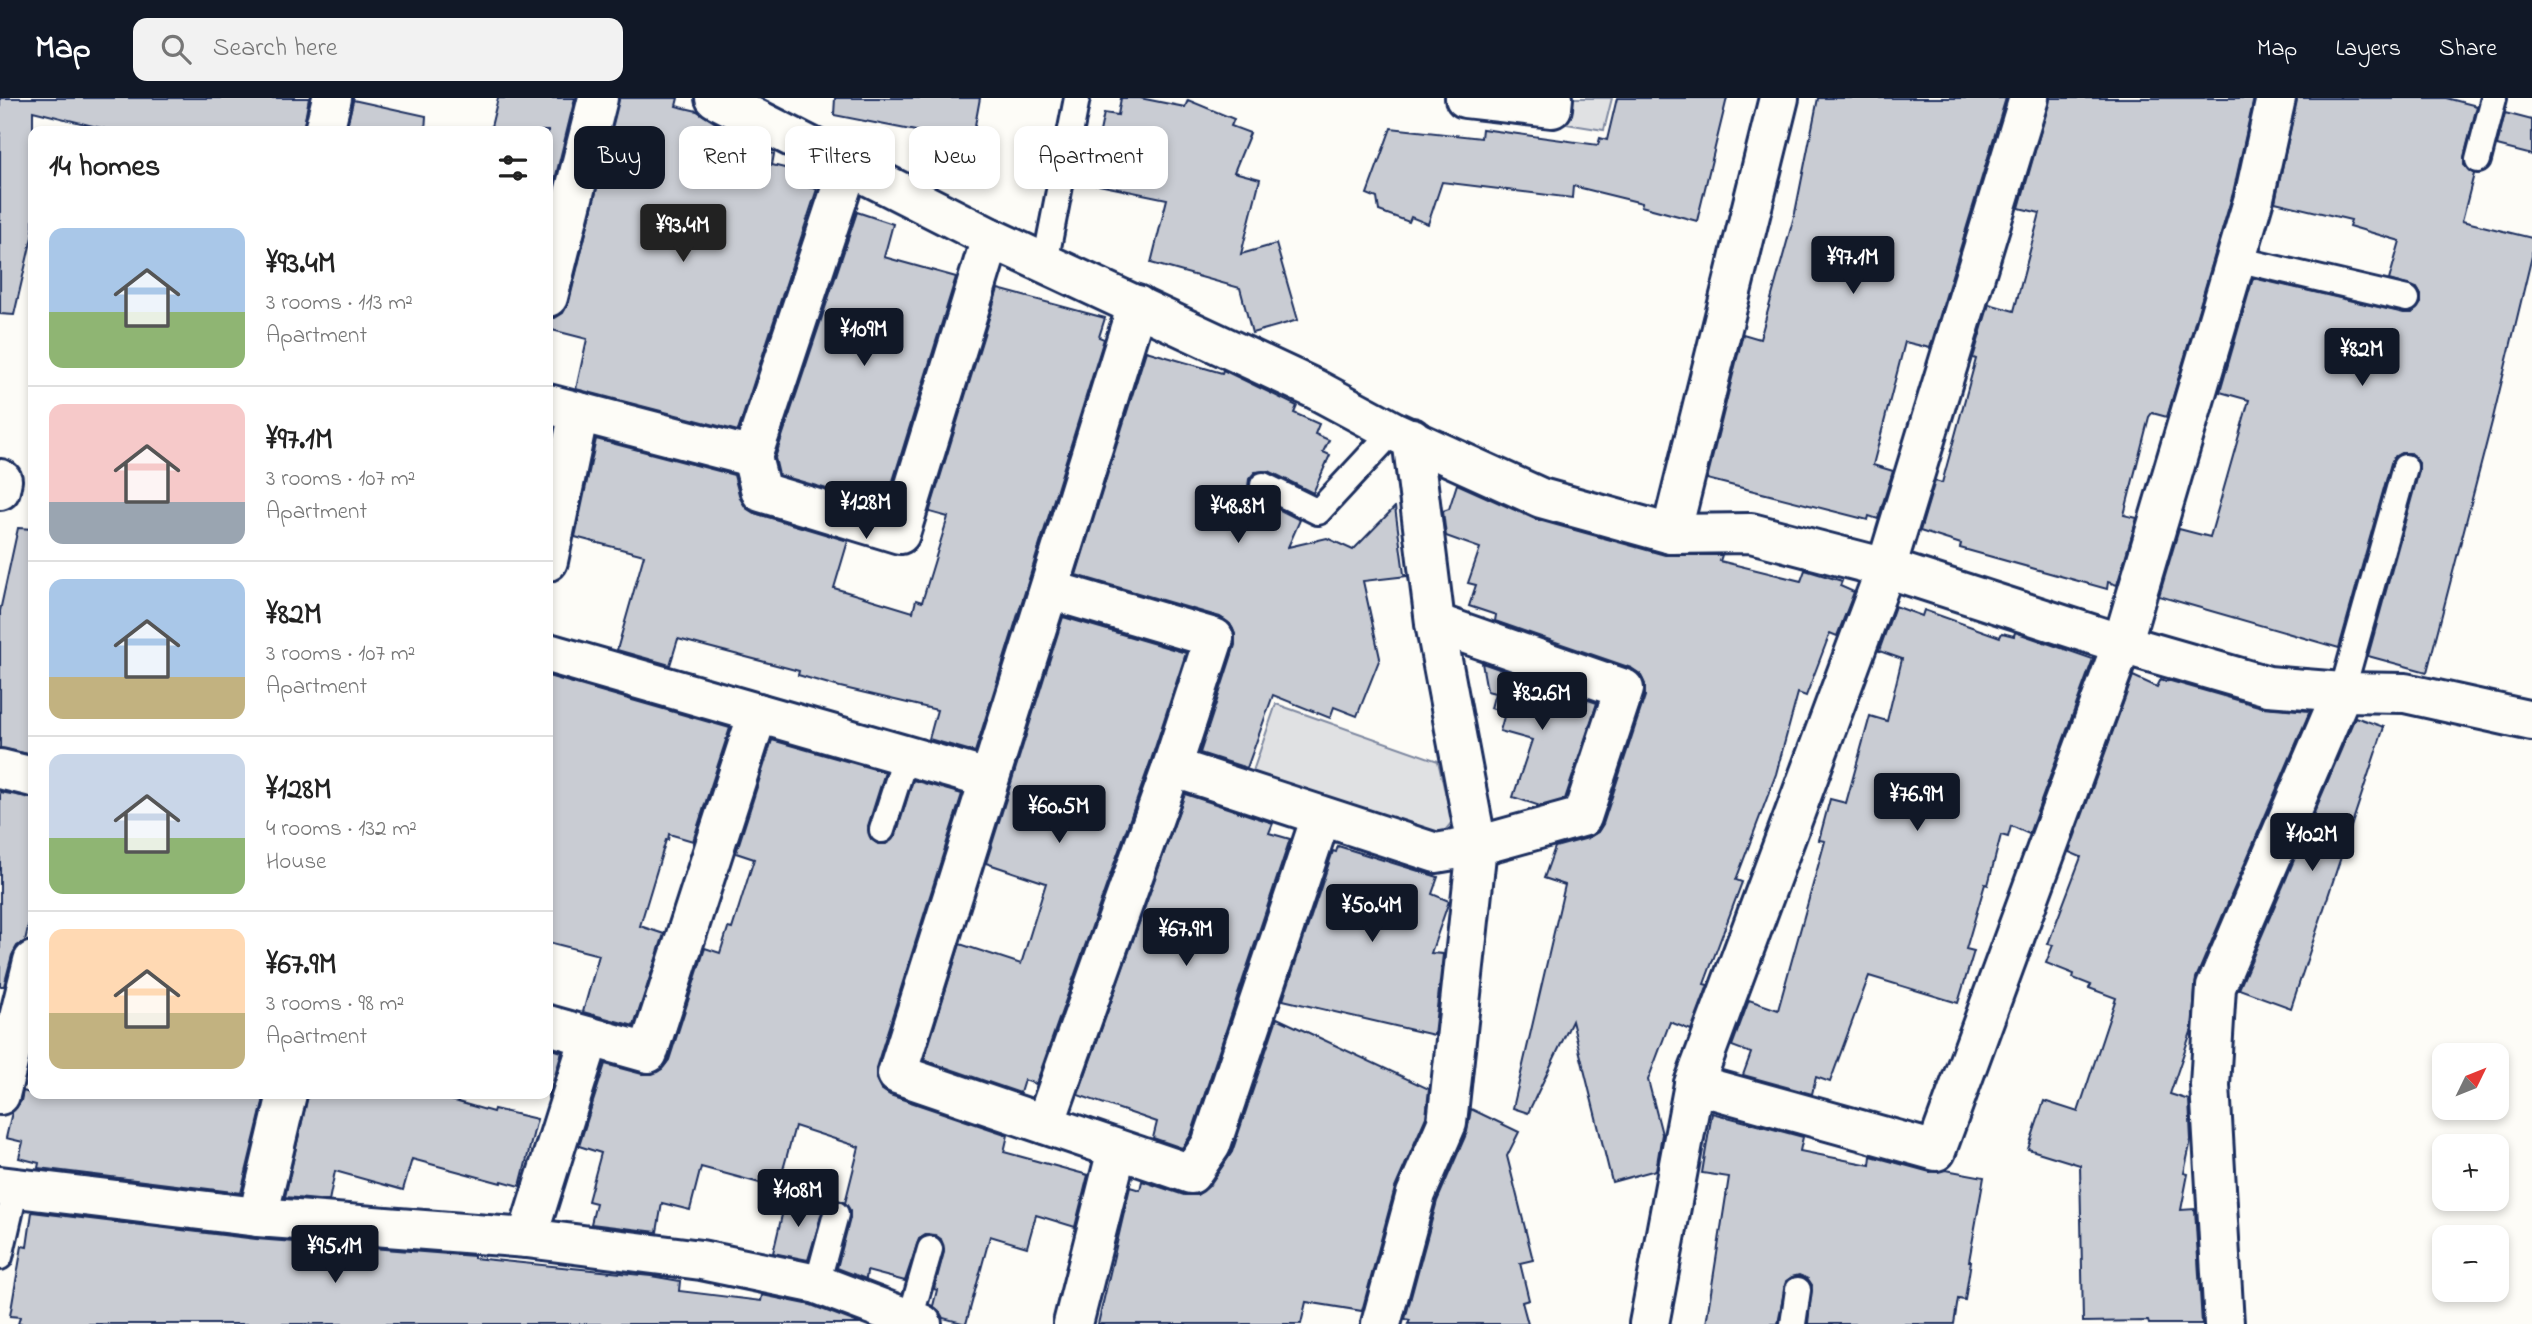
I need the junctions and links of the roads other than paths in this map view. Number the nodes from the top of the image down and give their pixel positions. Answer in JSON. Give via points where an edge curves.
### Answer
{"nodes":[{"id":1,"x":332,"y":98,"type":"edge"},
{"id":2,"x":598,"y":98,"type":"edge"},
{"id":3,"x":715,"y":98,"type":"edge"},
{"id":4,"x":1077,"y":98,"type":"edge"},
{"id":5,"x":1465,"y":98,"type":"edge"},
{"id":6,"x":1553,"y":98,"type":"edge"},
{"id":7,"x":1779,"y":98,"type":"edge"},
{"id":8,"x":2029,"y":98,"type":"edge"},
{"id":9,"x":2276,"y":98,"type":"edge"},
{"id":10,"x":2494,"y":98,"type":"edge"},
{"id":11,"x":325,"y":126,"type":"edge"},
{"id":12,"x":785,"y":133,"type":"edge"},
{"id":13,"x":2478,"y":160,"type":"dead end"},
{"id":14,"x":841,"y":189,"type":"edge"},
{"id":15,"x":895,"y":189,"type":"edge"},
{"id":16,"x":991,"y":238,"type":"junction"},
{"id":17,"x":2236,"y":259,"type":"junction"},
{"id":18,"x":1045,"y":263,"type":"junction"},
{"id":19,"x":553,"y":277,"type":"edge"},
{"id":20,"x":2407,"y":299,"type":"dead end"},
{"id":21,"x":1137,"y":305,"type":"junction"},
{"id":22,"x":563,"y":408,"type":"edge"},
{"id":23,"x":1402,"y":435,"type":"junction"},
{"id":24,"x":752,"y":457,"type":"junction"},
{"id":25,"x":2405,"y":467,"type":"dead end"},
{"id":26,"x":0,"y":479,"type":"edge"},
{"id":27,"x":1263,"y":485,"type":"dead end"},
{"id":28,"x":0,"y":490,"type":"edge"},
{"id":29,"x":553,"y":510,"type":"edge"},
{"id":30,"x":1671,"y":534,"type":"junction"},
{"id":31,"x":1885,"y":568,"type":"junction"},
{"id":32,"x":1050,"y":590,"type":"junction"},
{"id":33,"x":1435,"y":622,"type":"junction"},
{"id":34,"x":2122,"y":644,"type":"junction"},
{"id":35,"x":553,"y":654,"type":"edge"},
{"id":36,"x":2342,"y":692,"type":"junction"},
{"id":37,"x":758,"y":713,"type":"junction"},
{"id":38,"x":2532,"y":721,"type":"edge"},
{"id":39,"x":906,"y":755,"type":"junction"},
{"id":40,"x":1172,"y":767,"type":"junction"},
{"id":41,"x":0,"y":769,"type":"edge"},
{"id":42,"x":28,"y":776,"type":"edge"},
{"id":43,"x":988,"y":779,"type":"junction"},
{"id":44,"x":1321,"y":817,"type":"junction"},
{"id":45,"x":882,"y":830,"type":"dead end"},
{"id":46,"x":1477,"y":846,"type":"junction"},
{"id":47,"x":28,"y":981,"type":"edge"},
{"id":48,"x":553,"y":1026,"type":"edge"},
{"id":49,"x":590,"y":1037,"type":"junction"},
{"id":50,"x":1693,"y":1084,"type":"junction"},
{"id":51,"x":0,"y":1095,"type":"edge"},
{"id":52,"x":286,"y":1099,"type":"edge"},
{"id":53,"x":1045,"y":1124,"type":"junction"},
{"id":54,"x":1117,"y":1150,"type":"junction"},
{"id":55,"x":8,"y":1186,"type":"edge"},
{"id":56,"x":836,"y":1214,"type":"dead end"},
{"id":57,"x":258,"y":1217,"type":"junction"},
{"id":58,"x":527,"y":1238,"type":"junction"},
{"id":59,"x":930,"y":1249,"type":"dead end"},
{"id":60,"x":0,"y":1257,"type":"edge"},
{"id":61,"x":817,"y":1284,"type":"junction"},
{"id":62,"x":1798,"y":1290,"type":"dead end"},
{"id":63,"x":916,"y":1322,"type":"edge"},
{"id":64,"x":1073,"y":1324,"type":"edge"},
{"id":65,"x":1381,"y":1324,"type":"edge"},
{"id":66,"x":1648,"y":1324,"type":"edge"},
{"id":67,"x":1793,"y":1324,"type":"edge"},
{"id":68,"x":2224,"y":1324,"type":"edge"}],
"edges":[{"from":1,"to":11,"type":"street"},
{"from":2,"to":19,"type":"street"},
{"from":3,"to":12,"type":"street"},
{"from":4,"to":18,"type":"lane"},
{"from":5,"to":6,"type":"street","via":[[1552,108]]},
{"from":7,"to":30,"type":"street"},
{"from":8,"to":31,"type":"street"},
{"from":9,"to":17,"type":"street"},
{"from":10,"to":13,"type":"lane"},
{"from":14,"to":24,"type":"street"},
{"from":15,"to":16,"type":"street"},
{"from":16,"to":18,"type":"street"},
{"from":16,"to":24,"type":"street","via":[[900,534],[761,492]]},
{"from":17,"to":20,"type":"lane"},
{"from":17,"to":34,"type":"street"},
{"from":18,"to":21,"type":"street"},
{"from":21,"to":23,"type":"street"},
{"from":21,"to":32,"type":"street"},
{"from":22,"to":24,"type":"street"},
{"from":22,"to":29,"type":"street"},
{"from":23,"to":27,"type":"lane","via":[[1318,512]]},
{"from":23,"to":30,"type":"street","via":[[1541,498]]},
{"from":23,"to":33,"type":"street"},
{"from":25,"to":36,"type":"lane"},
{"from":26,"to":28,"type":"street"},
{"from":30,"to":31,"type":"street","via":[[1751,533]]},
{"from":31,"to":34,"type":"street"},
{"from":31,"to":50,"type":"street"},
{"from":32,"to":40,"type":"street","via":[[1214,638]]},
{"from":32,"to":43,"type":"street"},
{"from":33,"to":46,"type":"street"},
{"from":33,"to":46,"type":"street","via":[[1624,689],[1582,817]]},
{"from":34,"to":36,"type":"street","via":[[2268,686]]},
{"from":34,"to":50,"type":"street","via":[[1936,1150]]},
{"from":35,"to":37,"type":"street"},
{"from":36,"to":38,"type":"street","via":[[2405,693]]},
{"from":36,"to":68,"type":"street","via":[[2216,987],[2210,1085]]},
{"from":37,"to":39,"type":"street"},
{"from":37,"to":49,"type":"street","via":[[649,1053]]},
{"from":39,"to":43,"type":"street"},
{"from":39,"to":45,"type":"lane"},
{"from":40,"to":44,"type":"street"},
{"from":40,"to":53,"type":"street"},
{"from":41,"to":42,"type":"street"},
{"from":43,"to":53,"type":"street","via":[[897,1074]]},
{"from":44,"to":46,"type":"street","via":[[1436,853]]},
{"from":44,"to":54,"type":"street","via":[[1211,1145],[1191,1174]]},
{"from":46,"to":65,"type":"street","via":[[1447,1123],[1416,1194]]},
{"from":47,"to":51,"type":"street"},
{"from":48,"to":49,"type":"street"},
{"from":49,"to":58,"type":"street"},
{"from":50,"to":66,"type":"street"},
{"from":52,"to":57,"type":"street"},
{"from":53,"to":54,"type":"street"},
{"from":54,"to":64,"type":"street"},
{"from":55,"to":57,"type":"street"},
{"from":55,"to":60,"type":"lane"},
{"from":56,"to":61,"type":"lane"},
{"from":57,"to":58,"type":"street"},
{"from":58,"to":61,"type":"street","via":[[701,1260]]},
{"from":59,"to":63,"type":"lane"},
{"from":61,"to":63,"type":"street"},
{"from":62,"to":67,"type":"lane"}]}
